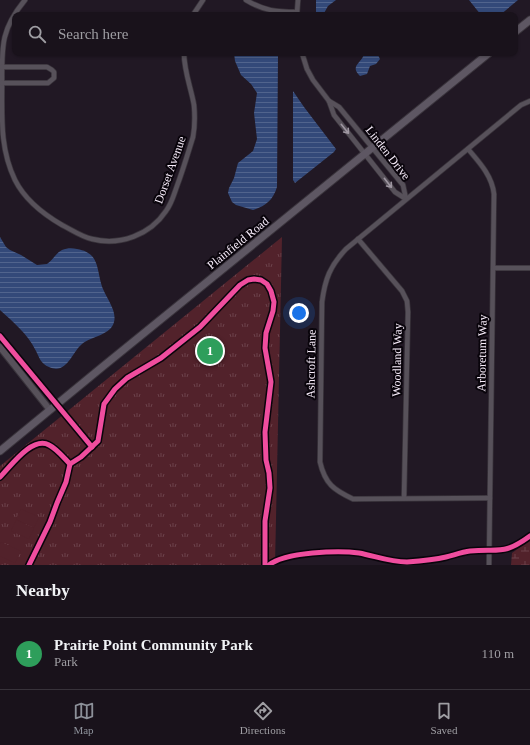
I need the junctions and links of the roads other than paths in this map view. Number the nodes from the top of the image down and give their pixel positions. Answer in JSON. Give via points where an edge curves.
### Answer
{"nodes":[{"id":1,"x":25,"y":0,"type":"edge"},
{"id":2,"x":203,"y":0,"type":"edge"},
{"id":3,"x":246,"y":0,"type":"edge"},
{"id":4,"x":298,"y":0,"type":"edge"},
{"id":5,"x":15,"y":12,"type":"edge"},
{"id":6,"x":195,"y":12,"type":"edge"},
{"id":7,"x":275,"y":12,"type":"edge"},
{"id":8,"x":297,"y":12,"type":"edge"},
{"id":9,"x":12,"y":18,"type":"edge"},
{"id":10,"x":530,"y":20,"type":"edge"},
{"id":11,"x":518,"y":30,"type":"edge"},
{"id":12,"x":184,"y":56,"type":"edge"},
{"id":13,"x":303,"y":56,"type":"edge"},
{"id":14,"x":485,"y":56,"type":"edge"},
{"id":15,"x":2,"y":67,"type":"junction"},
{"id":16,"x":2,"y":83,"type":"junction"},
{"id":17,"x":329,"y":101,"type":"junction"},
{"id":18,"x":530,"y":101,"type":"edge"},
{"id":19,"x":372,"y":149,"type":"junction"},
{"id":20,"x":468,"y":149,"type":"junction"},
{"id":21,"x":365,"y":154,"type":"junction"},
{"id":22,"x":406,"y":199,"type":"junction"},
{"id":23,"x":358,"y":239,"type":"junction"},
{"id":24,"x":494,"y":268,"type":"junction"},
{"id":25,"x":530,"y":268,"type":"edge"},
{"id":26,"x":0,"y":347,"type":"edge"},
{"id":27,"x":50,"y":410,"type":"junction"},
{"id":28,"x":0,"y":451,"type":"edge"},
{"id":29,"x":404,"y":498,"type":"junction"},
{"id":30,"x":490,"y":498,"type":"junction"},
{"id":31,"x":489,"y":565,"type":"edge"}],
"edges":[{"from":1,"to":5,"type":"street","name":"Dorset Avenue"},
{"from":2,"to":6,"type":"street"},
{"from":3,"to":7,"type":"street"},
{"from":4,"to":8,"type":"street"},
{"from":9,"to":15,"type":"street","name":"Dorset Avenue","via":[[6,31]]},
{"from":10,"to":11,"type":"main road"},
{"from":12,"to":16,"type":"street","name":"Dorset Avenue","via":[[195,121],[186,160],[171,203],[159,221],[141,234],[122,240],[102,241],[82,236],[40,211],[22,191],[4,150]]},
{"from":13,"to":17,"type":"street","name":"Linden Drive","via":[[313,80]]},
{"from":14,"to":19,"type":"main road","name":"Plainfield Road"},
{"from":15,"to":16,"type":"street","name":"Dorset Avenue"},
{"from":15,"to":16,"type":"street","via":[[47,67],[52,70],[54,78],[48,83]]},
{"from":17,"to":19,"type":"street","name":"Linden Drive","via":[[339,107]]},
{"from":17,"to":21,"type":"street","name":"Linden Drive","one_way":true,"via":[[334,115]]},
{"from":18,"to":20,"type":"street","name":"Ashcroft Lane","via":[[521,105]]},
{"from":19,"to":21,"type":"main road","name":"Plainfield Road"},
{"from":19,"to":22,"type":"street","name":"Linden Drive","via":[[403,186]]},
{"from":20,"to":22,"type":"street","name":"Ashcroft Lane"},
{"from":20,"to":24,"type":"street","name":"Arboretum Way","via":[[486,171],[493,186]]},
{"from":21,"to":22,"type":"street","name":"Linden Drive","one_way":true,"via":[[395,192]]},
{"from":21,"to":27,"type":"main road","name":"Plainfield Road"},
{"from":22,"to":23,"type":"street","name":"Ashcroft Lane"},
{"from":23,"to":29,"type":"street","name":"Woodland Way","via":[[402,290],[408,312]]},
{"from":23,"to":29,"type":"street","name":"Ashcroft Lane","via":[[335,261],[324,288],[320,462],[331,486],[353,499]]},
{"from":24,"to":25,"type":"street"},
{"from":24,"to":30,"type":"street","name":"Arboretum Way"},
{"from":26,"to":27,"type":"street"},
{"from":27,"to":28,"type":"main road","name":"Plainfield Road"},
{"from":29,"to":30,"type":"street","name":"Ashcroft Lane"},
{"from":30,"to":31,"type":"street","name":"Arboretum Way"}]}
